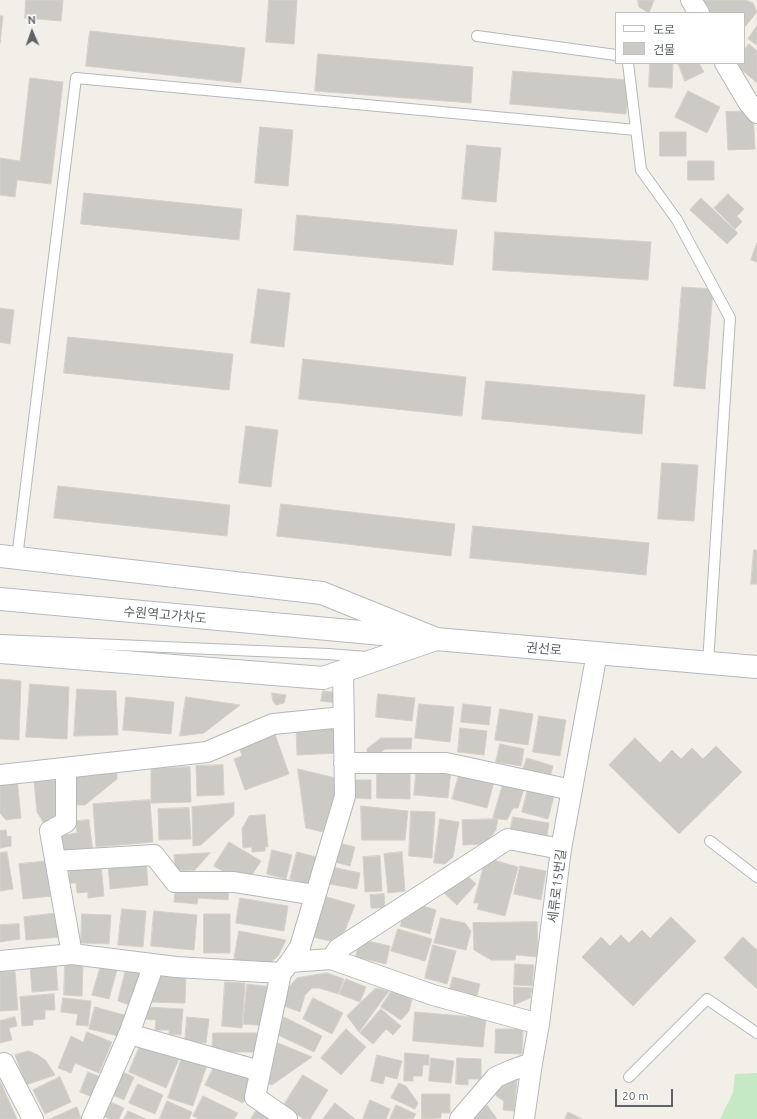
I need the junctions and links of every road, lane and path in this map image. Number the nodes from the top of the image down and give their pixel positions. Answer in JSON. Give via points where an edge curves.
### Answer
{"nodes":[{"id":1,"x":691,"y":0,"type":"edge"},
{"id":2,"x":698,"y":12,"type":"edge"},
{"id":3,"x":476,"y":36,"type":"dead end"},
{"id":4,"x":615,"y":55,"type":"edge"},
{"id":5,"x":628,"y":64,"type":"edge"},
{"id":6,"x":726,"y":64,"type":"edge"},
{"id":7,"x":757,"y":113,"type":"edge"},
{"id":8,"x":636,"y":130,"type":"junction"},
{"id":9,"x":9,"y":557,"type":"edge"},
{"id":10,"x":0,"y":599,"type":"edge"},
{"id":11,"x":330,"y":630,"type":"joint"},
{"id":12,"x":436,"y":639,"type":"junction"},
{"id":13,"x":0,"y":640,"type":"edge"},
{"id":14,"x":0,"y":652,"type":"edge"},
{"id":15,"x":597,"y":653,"type":"junction"},
{"id":16,"x":382,"y":658,"type":"junction"},
{"id":17,"x":708,"y":663,"type":"junction"},
{"id":18,"x":757,"y":667,"type":"edge"},
{"id":19,"x":343,"y":672,"type":"junction"},
{"id":20,"x":343,"y":717,"type":"junction"},
{"id":21,"x":344,"y":763,"type":"junction"},
{"id":22,"x":66,"y":768,"type":"junction"},
{"id":23,"x":0,"y":775,"type":"edge"},
{"id":24,"x":572,"y":790,"type":"junction"},
{"id":25,"x":710,"y":842,"type":"dead end"},
{"id":26,"x":561,"y":849,"type":"junction"},
{"id":27,"x":55,"y":861,"type":"junction"},
{"id":28,"x":757,"y":877,"type":"edge"},
{"id":29,"x":315,"y":895,"type":"junction"},
{"id":30,"x":72,"y":954,"type":"junction"},
{"id":31,"x":331,"y":959,"type":"junction"},
{"id":32,"x":0,"y":961,"type":"edge"},
{"id":33,"x":154,"y":964,"type":"junction"},
{"id":34,"x":286,"y":968,"type":"junction"},
{"id":35,"x":540,"y":1024,"type":"junction"},
{"id":36,"x":757,"y":1033,"type":"edge"},
{"id":37,"x":128,"y":1034,"type":"junction"},
{"id":38,"x":532,"y":1063,"type":"junction"},
{"id":39,"x":0,"y":1065,"type":"edge"},
{"id":40,"x":260,"y":1071,"type":"junction"},
{"id":41,"x":629,"y":1077,"type":"dead end"},
{"id":42,"x":33,"y":1119,"type":"edge"},
{"id":43,"x":92,"y":1119,"type":"edge"},
{"id":44,"x":287,"y":1119,"type":"edge"},
{"id":45,"x":460,"y":1119,"type":"edge"},
{"id":46,"x":524,"y":1119,"type":"edge"}],
"edges":[{"from":1,"to":2,"type":"street"},
{"from":3,"to":4,"type":"lane"},
{"from":5,"to":8,"type":"lane"},
{"from":6,"to":7,"type":"street"},
{"from":8,"to":9,"type":"lane","via":[[76,78]]},
{"from":8,"to":17,"type":"lane","via":[[641,170],[677,220],[730,318]]},
{"from":9,"to":12,"type":"main road","via":[[322,593]]},
{"from":10,"to":11,"type":"main road","name":"수원역고가차도"},
{"from":11,"to":12,"type":"main road","name":"권선로"},
{"from":12,"to":15,"type":"main road","name":"권선로"},
{"from":12,"to":16,"type":"main road"},
{"from":13,"to":16,"type":"lane"},
{"from":14,"to":19,"type":"main road","via":[[323,678]]},
{"from":15,"to":17,"type":"main road","name":"권선로"},
{"from":15,"to":24,"type":"street","name":"세류로15번길"},
{"from":16,"to":19,"type":"main road"},
{"from":17,"to":18,"type":"main road","name":"권선로"},
{"from":19,"to":20,"type":"street"},
{"from":20,"to":21,"type":"street"},
{"from":20,"to":22,"type":"street","via":[[273,724],[207,752]]},
{"from":21,"to":24,"type":"street","via":[[446,763]]},
{"from":21,"to":29,"type":"street","via":[[345,796]]},
{"from":22,"to":23,"type":"street"},
{"from":22,"to":27,"type":"street","via":[[66,822],[50,831]]},
{"from":24,"to":26,"type":"street","name":"세류로15번길"},
{"from":25,"to":28,"type":"lane"},
{"from":26,"to":31,"type":"street","via":[[508,840],[338,949]]},
{"from":26,"to":35,"type":"street","name":"세류로15번길"},
{"from":27,"to":29,"type":"street","via":[[154,855],[175,882],[234,882]]},
{"from":27,"to":30,"type":"street"},
{"from":29,"to":34,"type":"street","via":[[300,947]]},
{"from":30,"to":32,"type":"street"},
{"from":30,"to":33,"type":"street"},
{"from":31,"to":34,"type":"street"},
{"from":31,"to":35,"type":"street","via":[[433,995]]},
{"from":33,"to":34,"type":"street","via":[[176,967]]},
{"from":33,"to":37,"type":"street"},
{"from":34,"to":40,"type":"street"},
{"from":35,"to":38,"type":"street","name":"세류로15번길"},
{"from":36,"to":41,"type":"lane","via":[[707,999]]},
{"from":37,"to":40,"type":"street"},
{"from":37,"to":43,"type":"street"},
{"from":38,"to":45,"type":"street","via":[[496,1077]]},
{"from":38,"to":46,"type":"street","name":"세류로15번길"},
{"from":39,"to":42,"type":"street","via":[[4,1063]]},
{"from":40,"to":44,"type":"street","via":[[255,1097]]}]}
